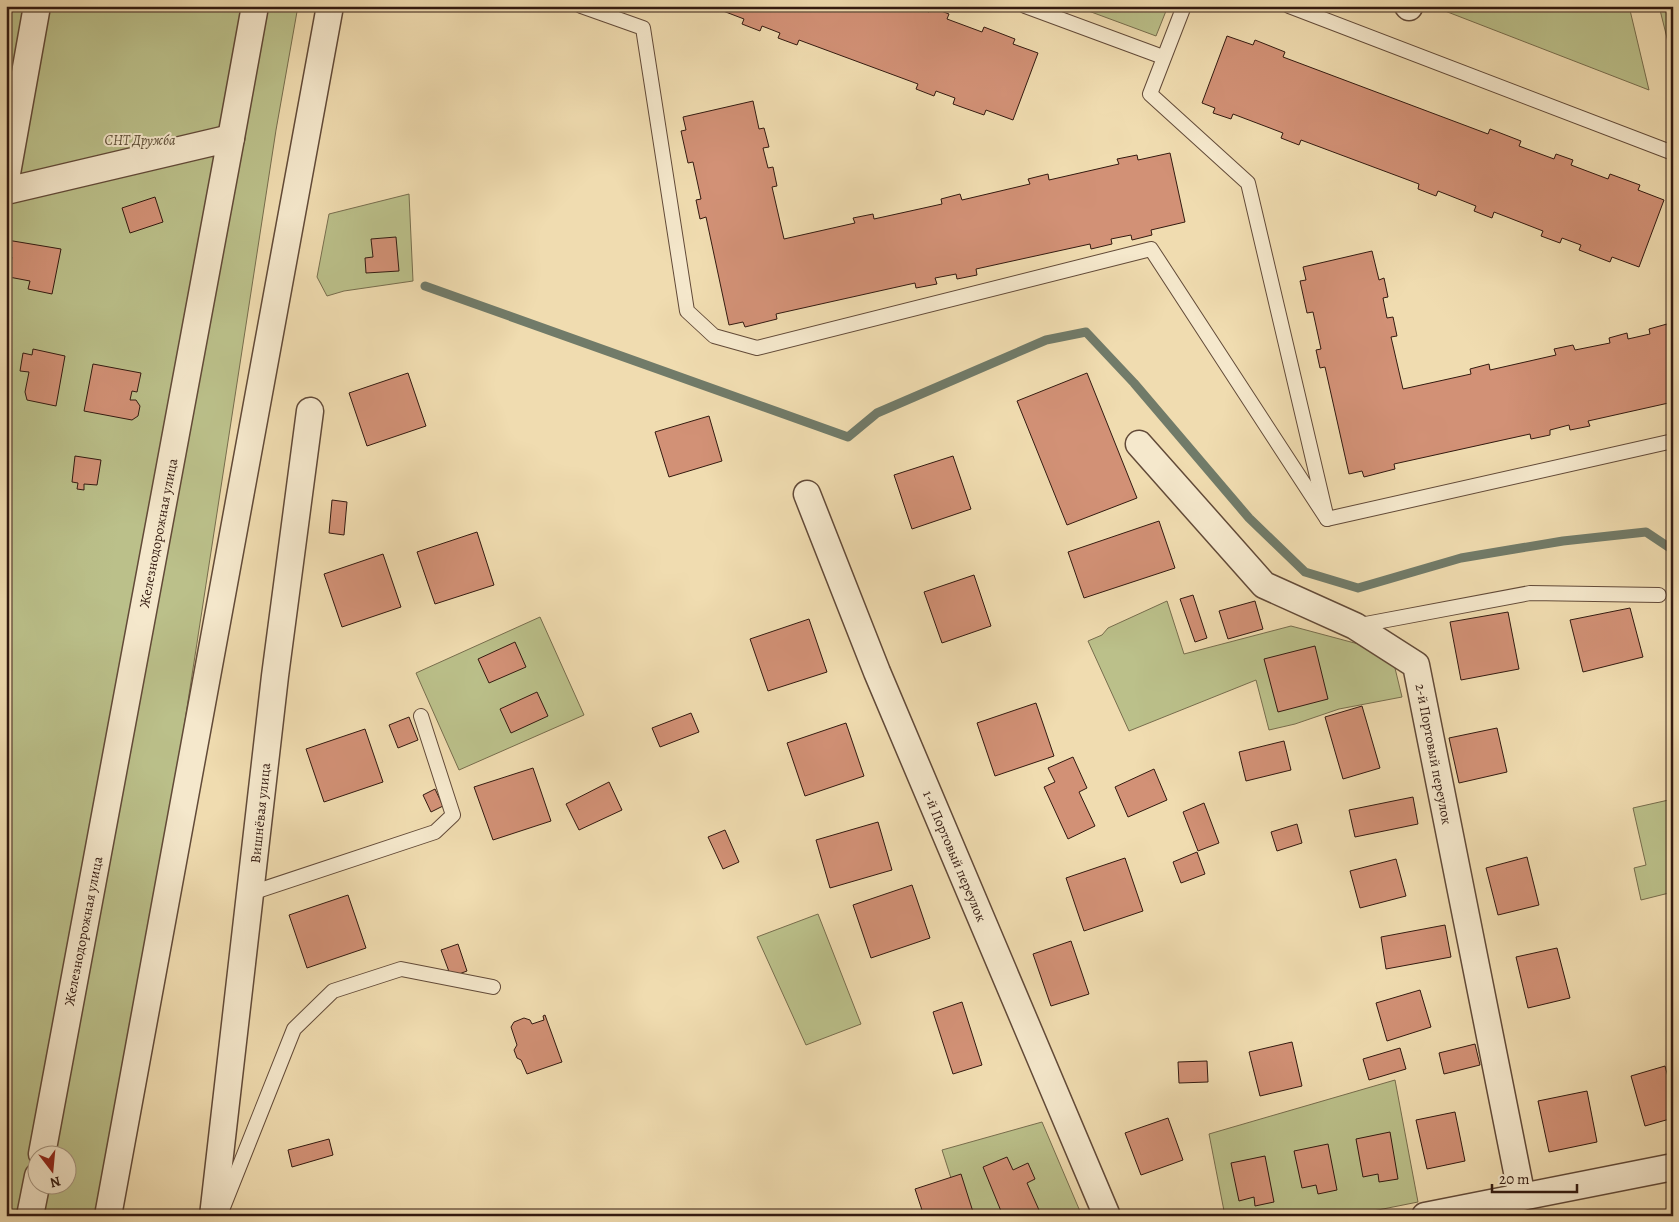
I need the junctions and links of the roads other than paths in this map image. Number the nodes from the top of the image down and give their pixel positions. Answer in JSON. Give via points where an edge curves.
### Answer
{"nodes":[{"id":1,"x":37,"y":6,"type":"edge"},
{"id":2,"x":255,"y":6,"type":"edge"},
{"id":3,"x":330,"y":6,"type":"edge"},
{"id":4,"x":581,"y":6,"type":"edge"},
{"id":5,"x":1025,"y":6,"type":"edge"},
{"id":6,"x":1184,"y":6,"type":"edge"},
{"id":7,"x":1289,"y":6,"type":"edge"},
{"id":8,"x":1163,"y":57,"type":"junction"},
{"id":9,"x":231,"y":138,"type":"junction"},
{"id":10,"x":1673,"y":153,"type":"edge"},
{"id":11,"x":6,"y":179,"type":"edge"},
{"id":12,"x":6,"y":191,"type":"edge"},
{"id":13,"x":310,"y":411,"type":"dead end"},
{"id":14,"x":1673,"y":441,"type":"edge"},
{"id":15,"x":1140,"y":444,"type":"dead end"},
{"id":16,"x":807,"y":494,"type":"dead end"},
{"id":17,"x":1327,"y":519,"type":"junction"},
{"id":18,"x":1659,"y":595,"type":"dead end"},
{"id":19,"x":1355,"y":626,"type":"junction"},
{"id":20,"x":421,"y":716,"type":"dead end"},
{"id":21,"x":251,"y":894,"type":"junction"},
{"id":22,"x":492,"y":987,"type":"dead end"},
{"id":23,"x":44,"y":1144,"type":"edge"},
{"id":24,"x":1673,"y":1167,"type":"edge"},
{"id":25,"x":34,"y":1194,"type":"edge"},
{"id":26,"x":1522,"y":1197,"type":"junction"},
{"id":27,"x":30,"y":1216,"type":"edge"},
{"id":28,"x":108,"y":1216,"type":"edge"},
{"id":29,"x":213,"y":1216,"type":"edge"},
{"id":30,"x":220,"y":1216,"type":"edge"},
{"id":31,"x":1107,"y":1216,"type":"edge"},
{"id":32,"x":1425,"y":1216,"type":"edge"}],
"edges":[{"from":1,"to":11,"type":"street"},
{"from":2,"to":9,"type":"street","name":"Железнодорожная улица"},
{"from":3,"to":28,"type":"street"},
{"from":4,"to":17,"type":"lane","via":[[643,28],[687,311],[714,336],[757,348],[1151,249]]},
{"from":5,"to":8,"type":"lane"},
{"from":6,"to":8,"type":"lane"},
{"from":7,"to":10,"type":"lane"},
{"from":8,"to":17,"type":"lane","via":[[1150,94],[1248,183]]},
{"from":9,"to":12,"type":"street"},
{"from":9,"to":23,"type":"street","name":"Железнодорожная улица"},
{"from":13,"to":21,"type":"street","name":"Вишнёвая улица","via":[[275,676]]},
{"from":14,"to":17,"type":"lane"},
{"from":15,"to":19,"type":"street","name":"2-й Портовый переулок","via":[[1264,585]]},
{"from":16,"to":31,"type":"street","name":"1-й Портовый переулок","via":[[878,672]]},
{"from":18,"to":19,"type":"lane","via":[[1530,593]]},
{"from":19,"to":26,"type":"street","name":"2-й Портовый переулок","via":[[1416,665]]},
{"from":20,"to":21,"type":"lane","via":[[453,815],[435,832]]},
{"from":21,"to":29,"type":"street","name":"Вишнёвая улица"},
{"from":22,"to":30,"type":"lane","via":[[401,969],[334,991],[294,1029]]},
{"from":24,"to":26,"type":"street"},
{"from":25,"to":27,"type":"street"},
{"from":26,"to":32,"type":"street"}]}
